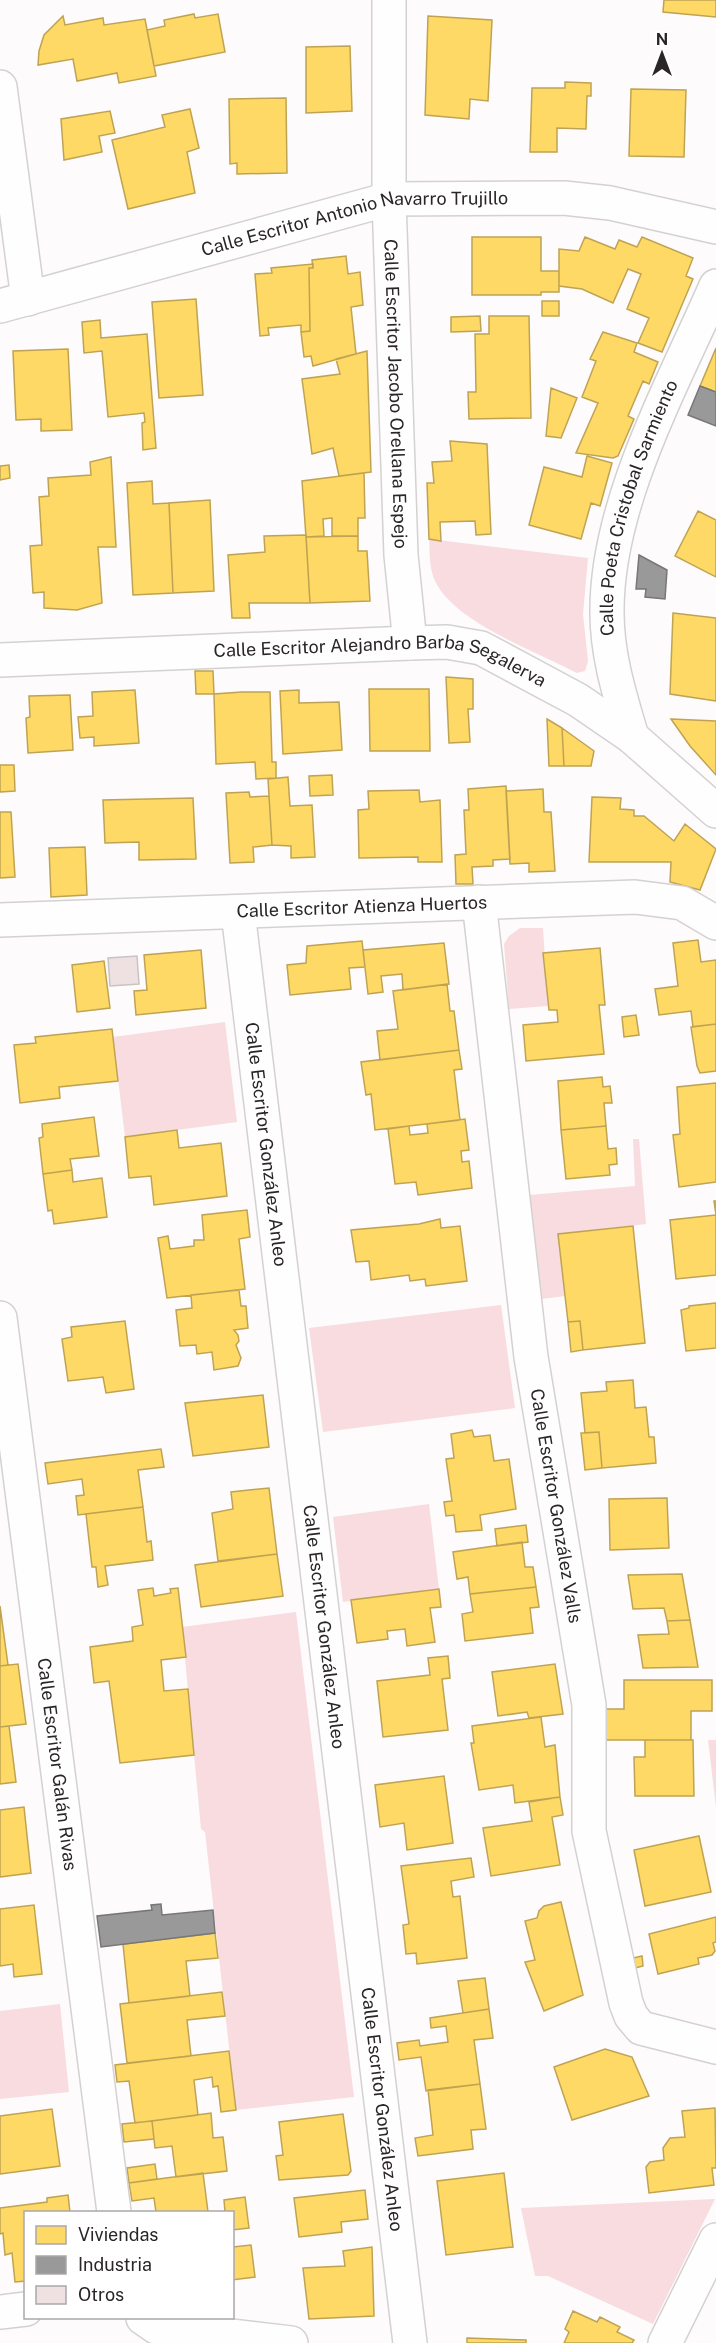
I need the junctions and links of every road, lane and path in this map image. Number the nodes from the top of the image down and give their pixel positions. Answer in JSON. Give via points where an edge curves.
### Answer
{"nodes":[{"id":1,"x":389,"y":0,"type":"edge"},
{"id":2,"x":0,"y":87,"type":"edge"},
{"id":3,"x":389,"y":199,"type":"junction"},
{"id":4,"x":716,"y":227,"type":"edge"},
{"id":5,"x":716,"y":286,"type":"edge"},
{"id":6,"x":14,"y":302,"type":"edge"},
{"id":7,"x":410,"y":643,"type":"junction"},
{"id":8,"x":0,"y":660,"type":"edge"},
{"id":9,"x":632,"y":737,"type":"junction"},
{"id":10,"x":716,"y":811,"type":"edge"},
{"id":11,"x":479,"y":902,"type":"junction"},
{"id":12,"x":238,"y":912,"type":"junction"},
{"id":13,"x":0,"y":920,"type":"edge"},
{"id":14,"x":716,"y":923,"type":"edge"},
{"id":15,"x":0,"y":1318,"type":"edge"},
{"id":16,"x":716,"y":2047,"type":"edge"},
{"id":17,"x":114,"y":2211,"type":"edge"},
{"id":18,"x":716,"y":2240,"type":"edge"},
{"id":19,"x":24,"y":2309,"type":"edge"},
{"id":20,"x":0,"y":2312,"type":"edge"},
{"id":21,"x":144,"y":2319,"type":"edge"},
{"id":22,"x":291,"y":2343,"type":"edge"},
{"id":23,"x":410,"y":2343,"type":"edge"},
{"id":24,"x":665,"y":2343,"type":"edge"}],
"edges":[{"from":1,"to":3,"type":"street","name":"Calle Escritor Jacobo Orellana Espejo"},
{"from":2,"to":6,"type":"street"},
{"from":3,"to":4,"type":"street","name":"Calle Escritor Antonio Navarro Trujillo","via":[[564,198],[610,203]]},
{"from":3,"to":6,"type":"street","name":"Calle Escritor Antonio Navarro Trujillo"},
{"from":3,"to":7,"type":"street","name":"Calle Escritor Jacobo Orellana Espejo","via":[[401,555]]},
{"from":5,"to":9,"type":"street","name":"Calle Poeta Cristobal Sarmiento","via":[[629,486],[612,559],[607,612],[611,663]]},
{"from":7,"to":8,"type":"street","name":"Calle Escritor Alejandro Barba Segalerva"},
{"from":7,"to":9,"type":"street","name":"Calle Escritor Alejandro Barba Segalerva","via":[[447,642],[481,648],[578,700]]},
{"from":9,"to":10,"type":"street","name":"Calle Escritor Alejandro Barba Segalerva"},
{"from":11,"to":12,"type":"street","name":"Calle Escritor Atienza Huertos"},
{"from":11,"to":14,"type":"street","name":"Calle Escritor Atienza Huertos","via":[[635,897],[682,903]]},
{"from":11,"to":16,"type":"street","name":"Calle Escritor González Valls","via":[[531,1357],[589,1705],[588,1831],[632,2016],[641,2028]]},
{"from":12,"to":13,"type":"street","name":"Calle Escritor Atienza Huertos"},
{"from":12,"to":23,"type":"street","name":"Calle Escritor González Anleo"},
{"from":15,"to":17,"type":"street","name":"Calle Escritor Galán Rivas"},
{"from":18,"to":24,"type":"street"},
{"from":19,"to":20,"type":"street"},
{"from":21,"to":22,"type":"street","via":[[156,2327]]}]}
